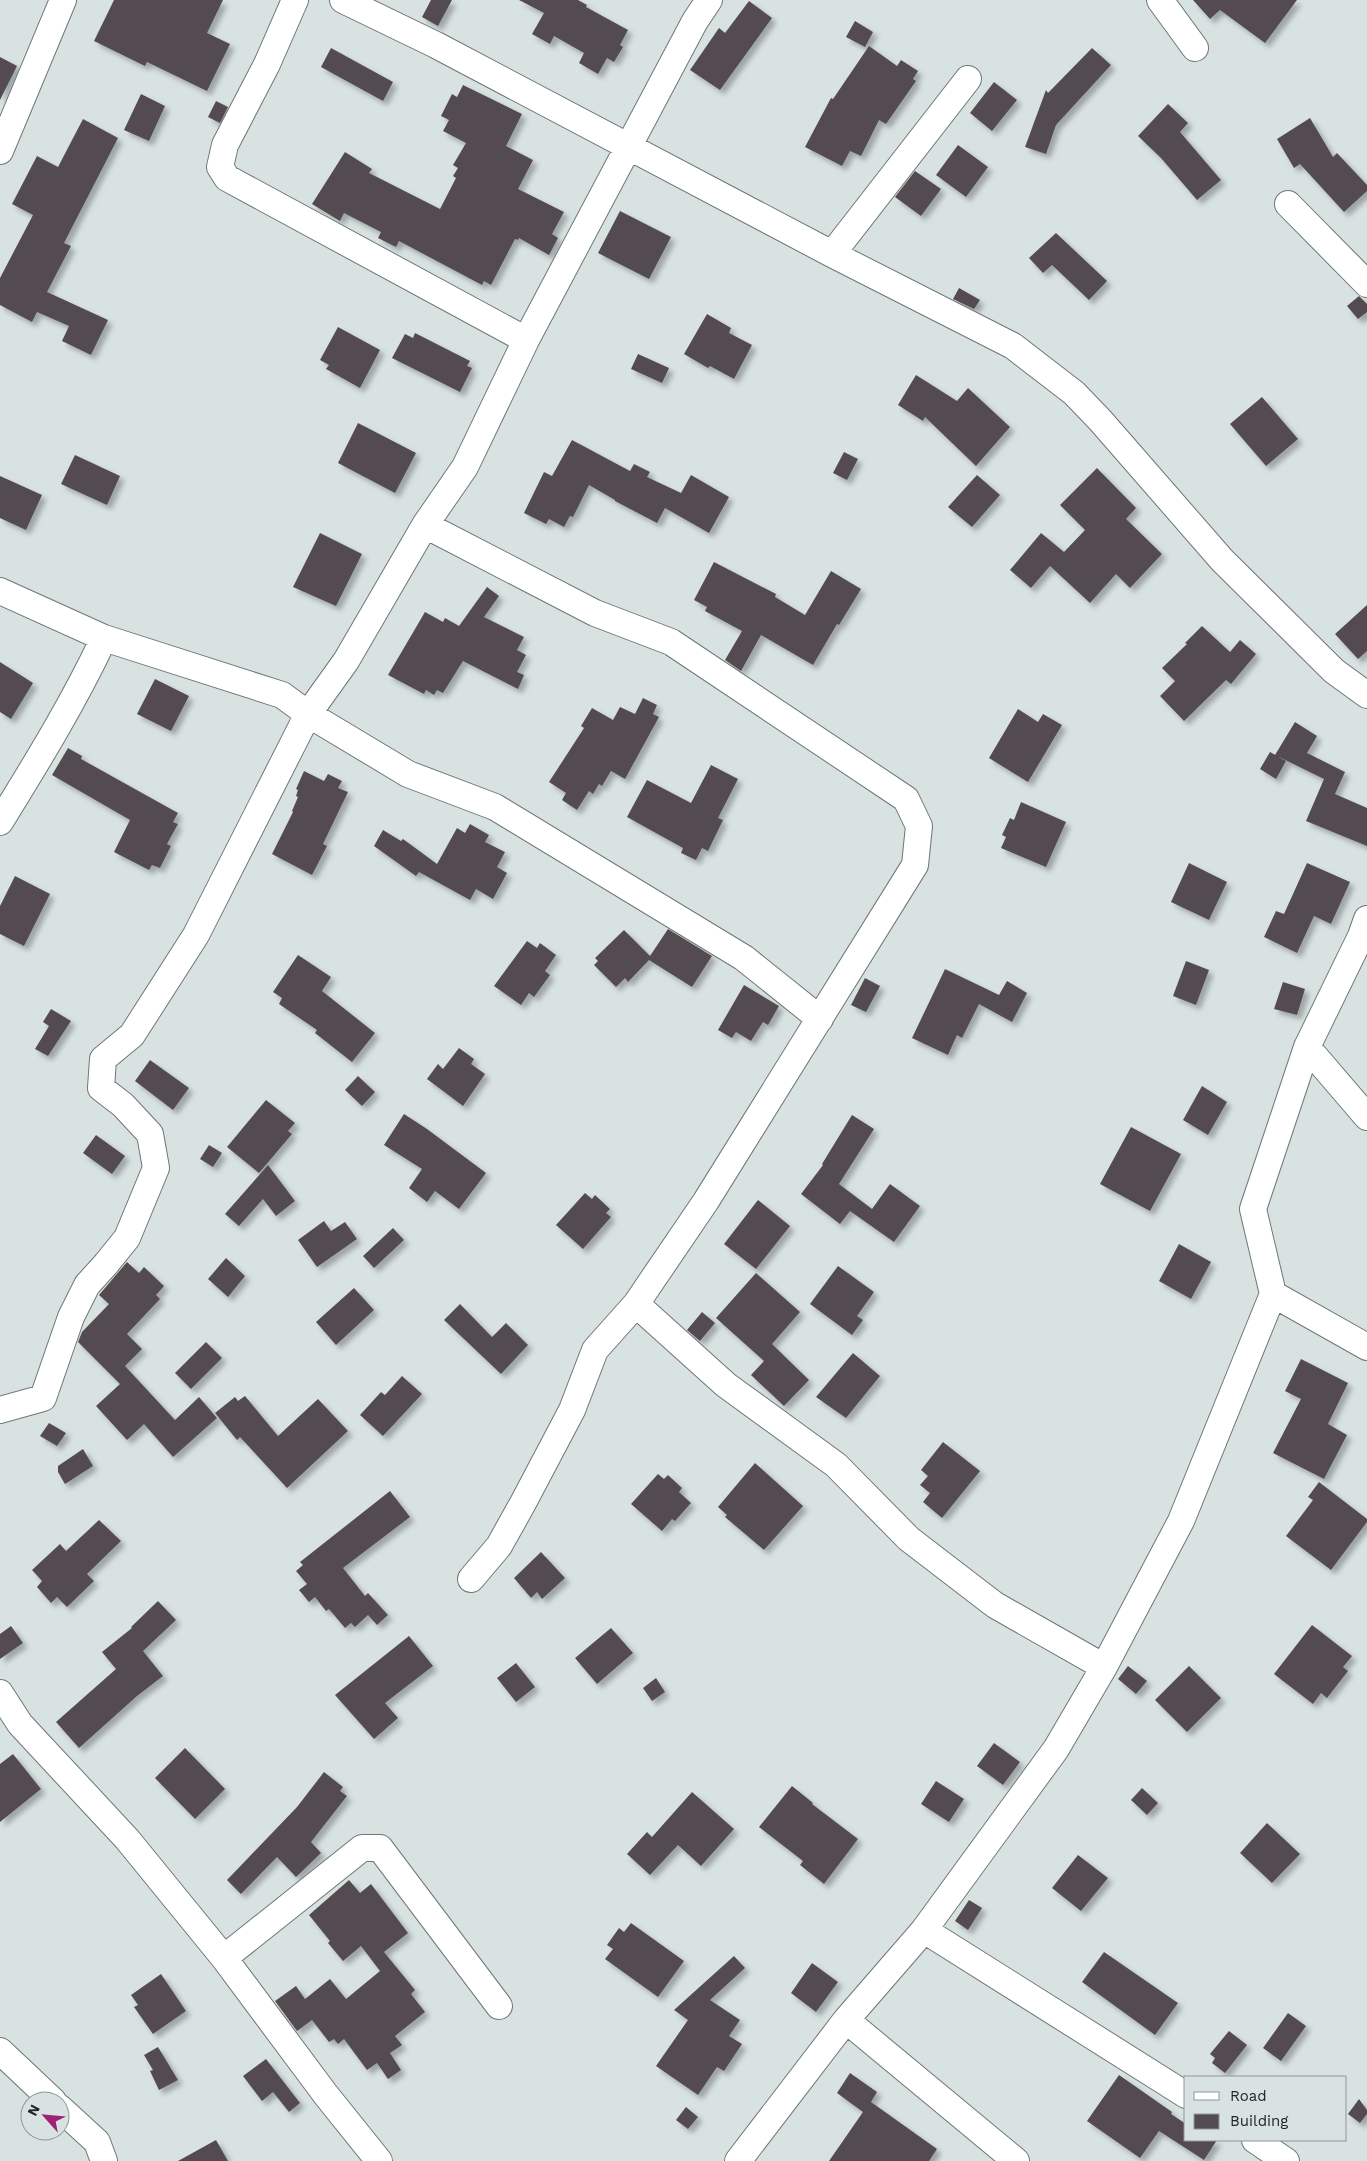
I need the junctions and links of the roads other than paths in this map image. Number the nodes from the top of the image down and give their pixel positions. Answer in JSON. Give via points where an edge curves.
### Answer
{"nodes":[{"id":1,"x":63,"y":0,"type":"edge"},
{"id":2,"x":295,"y":0,"type":"edge"},
{"id":3,"x":343,"y":0,"type":"edge"},
{"id":4,"x":709,"y":0,"type":"edge"},
{"id":5,"x":1160,"y":0,"type":"edge"},
{"id":6,"x":1195,"y":48,"type":"dead end"},
{"id":7,"x":968,"y":79,"type":"dead end"},
{"id":8,"x":629,"y":145,"type":"junction"},
{"id":9,"x":0,"y":151,"type":"edge"},
{"id":10,"x":1288,"y":204,"type":"dead end"},
{"id":11,"x":832,"y":254,"type":"junction"},
{"id":12,"x":1367,"y":284,"type":"edge"},
{"id":13,"x":526,"y":340,"type":"junction"},
{"id":14,"x":425,"y":525,"type":"junction"},
{"id":15,"x":0,"y":591,"type":"edge"},
{"id":16,"x":104,"y":638,"type":"junction"},
{"id":17,"x":1367,"y":695,"type":"edge"},
{"id":18,"x":308,"y":714,"type":"junction"},
{"id":19,"x":0,"y":822,"type":"edge"},
{"id":20,"x":1365,"y":932,"type":"edge"},
{"id":21,"x":820,"y":1019,"type":"junction"},
{"id":22,"x":1307,"y":1047,"type":"junction"},
{"id":23,"x":1367,"y":1117,"type":"edge"},
{"id":24,"x":1273,"y":1294,"type":"junction"},
{"id":25,"x":636,"y":1304,"type":"junction"},
{"id":26,"x":1367,"y":1347,"type":"edge"},
{"id":27,"x":0,"y":1410,"type":"edge"},
{"id":28,"x":471,"y":1579,"type":"dead end"},
{"id":29,"x":1104,"y":1667,"type":"junction"},
{"id":30,"x":0,"y":1693,"type":"edge"},
{"id":31,"x":924,"y":1930,"type":"junction"},
{"id":32,"x":224,"y":1958,"type":"junction"},
{"id":33,"x":499,"y":2006,"type":"dead end"},
{"id":34,"x":846,"y":2020,"type":"junction"},
{"id":35,"x":0,"y":2051,"type":"edge"},
{"id":36,"x":42,"y":2091,"type":"edge"},
{"id":37,"x":1184,"y":2093,"type":"edge"},
{"id":38,"x":70,"y":2117,"type":"edge"},
{"id":39,"x":1256,"y":2141,"type":"edge"},
{"id":40,"x":104,"y":2161,"type":"edge"},
{"id":41,"x":379,"y":2161,"type":"edge"},
{"id":42,"x":738,"y":2161,"type":"edge"},
{"id":43,"x":1016,"y":2161,"type":"edge"},
{"id":44,"x":1286,"y":2161,"type":"edge"}],
"edges":[{"from":1,"to":9,"type":"street"},
{"from":2,"to":13,"type":"street","via":[[268,64],[226,145],[220,167],[227,178]]},
{"from":3,"to":8,"type":"street","via":[[436,44]]},
{"from":4,"to":8,"type":"street"},
{"from":5,"to":6,"type":"street"},
{"from":7,"to":11,"type":"street"},
{"from":8,"to":11,"type":"street"},
{"from":8,"to":13,"type":"street"},
{"from":10,"to":12,"type":"street"},
{"from":11,"to":17,"type":"street","via":[[1013,346],[1074,393],[1222,560],[1334,671]]},
{"from":13,"to":14,"type":"street","via":[[465,467]]},
{"from":14,"to":18,"type":"street","via":[[346,662]]},
{"from":14,"to":21,"type":"street","via":[[595,612],[671,642],[906,799],[919,826],[915,865]]},
{"from":15,"to":16,"type":"street"},
{"from":16,"to":18,"type":"street","via":[[282,695]]},
{"from":16,"to":19,"type":"street","via":[[52,738]]},
{"from":18,"to":21,"type":"street","via":[[408,774],[496,807],[744,958]]},
{"from":18,"to":27,"type":"street","via":[[196,935],[132,1035],[103,1059],[101,1088],[123,1105],[150,1134],[156,1168],[127,1238],[87,1284],[43,1398]]},
{"from":20,"to":22,"type":"street"},
{"from":21,"to":25,"type":"street","via":[[706,1201]]},
{"from":22,"to":23,"type":"street"},
{"from":22,"to":24,"type":"street","via":[[1253,1209]]},
{"from":24,"to":26,"type":"street"},
{"from":24,"to":29,"type":"street","via":[[1181,1521]]},
{"from":25,"to":28,"type":"street","via":[[595,1350],[572,1410],[523,1503],[499,1546]]},
{"from":25,"to":29,"type":"street","via":[[726,1385],[836,1466],[909,1539],[995,1604]]},
{"from":29,"to":31,"type":"street","via":[[1056,1748]]},
{"from":30,"to":32,"type":"street","via":[[20,1724],[127,1839]]},
{"from":31,"to":34,"type":"street"},
{"from":31,"to":37,"type":"street"},
{"from":32,"to":33,"type":"street","via":[[362,1848],[380,1848]]},
{"from":32,"to":41,"type":"street","via":[[326,2096]]},
{"from":34,"to":42,"type":"street"},
{"from":34,"to":43,"type":"street"},
{"from":35,"to":36,"type":"street"},
{"from":38,"to":40,"type":"street","via":[[97,2142]]},
{"from":39,"to":44,"type":"street"}]}
